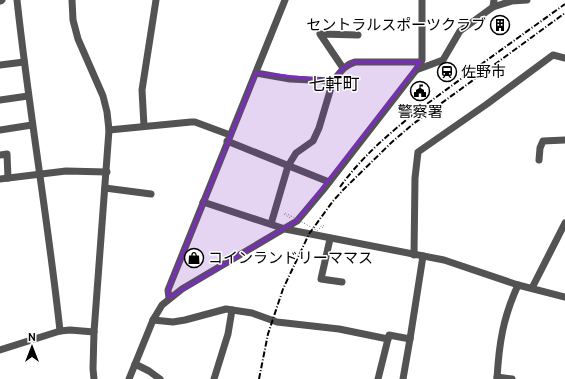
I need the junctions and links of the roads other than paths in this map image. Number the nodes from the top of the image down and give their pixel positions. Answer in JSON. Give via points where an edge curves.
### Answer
{"nodes":[{"id":1,"x":17,"y":0,"type":"edge"},
{"id":2,"x":72,"y":0,"type":"edge"},
{"id":3,"x":156,"y":0,"type":"edge"},
{"id":4,"x":284,"y":0,"type":"edge"},
{"id":5,"x":422,"y":0,"type":"edge"},
{"id":6,"x":527,"y":0,"type":"edge"},
{"id":7,"x":494,"y":3,"type":"edge"},
{"id":8,"x":358,"y":35,"type":"dead end"},
{"id":9,"x":565,"y":58,"type":"edge"},
{"id":10,"x":24,"y":62,"type":"junction"},
{"id":11,"x":421,"y":62,"type":"junction"},
{"id":12,"x":0,"y":65,"type":"edge"},
{"id":13,"x":343,"y":68,"type":"junction"},
{"id":14,"x":416,"y":70,"type":"junction"},
{"id":15,"x":256,"y":73,"type":"junction"},
{"id":16,"x":333,"y":81,"type":"junction"},
{"id":17,"x":28,"y":96,"type":"junction"},
{"id":18,"x":0,"y":100,"type":"edge"},
{"id":19,"x":32,"y":125,"type":"junction"},
{"id":20,"x":144,"y":126,"type":"junction"},
{"id":21,"x":0,"y":130,"type":"edge"},
{"id":22,"x":110,"y":130,"type":"junction"},
{"id":23,"x":229,"y":138,"type":"junction"},
{"id":24,"x":565,"y":140,"type":"edge"},
{"id":25,"x":0,"y":155,"type":"edge"},
{"id":26,"x":539,"y":160,"type":"dead end"},
{"id":27,"x":288,"y":166,"type":"junction"},
{"id":28,"x":107,"y":172,"type":"junction"},
{"id":29,"x":40,"y":174,"type":"junction"},
{"id":30,"x":8,"y":178,"type":"junction"},
{"id":31,"x":0,"y":179,"type":"edge"},
{"id":32,"x":329,"y":182,"type":"junction"},
{"id":33,"x":105,"y":188,"type":"junction"},
{"id":34,"x":151,"y":194,"type":"dead end"},
{"id":35,"x":203,"y":202,"type":"junction"},
{"id":36,"x":565,"y":223,"type":"edge"},
{"id":37,"x":271,"y":224,"type":"junction"},
{"id":38,"x":285,"y":229,"type":"junction"},
{"id":39,"x":330,"y":239,"type":"junction"},
{"id":40,"x":414,"y":254,"type":"junction"},
{"id":41,"x":423,"y":256,"type":"junction"},
{"id":42,"x":342,"y":282,"type":"dead end"},
{"id":43,"x":518,"y":285,"type":"junction"},
{"id":44,"x":532,"y":288,"type":"junction"},
{"id":45,"x":565,"y":297,"type":"edge"},
{"id":46,"x":170,"y":298,"type":"junction"},
{"id":47,"x":232,"y":310,"type":"junction"},
{"id":48,"x":153,"y":320,"type":"junction"},
{"id":49,"x":60,"y":331,"type":"junction"},
{"id":50,"x":94,"y":332,"type":"junction"},
{"id":51,"x":388,"y":339,"type":"junction"},
{"id":52,"x":410,"y":339,"type":"junction"},
{"id":53,"x":0,"y":350,"type":"edge"},
{"id":54,"x":134,"y":364,"type":"junction"},
{"id":55,"x":497,"y":378,"type":"edge"},
{"id":56,"x":94,"y":379,"type":"edge"},
{"id":57,"x":129,"y":379,"type":"edge"},
{"id":58,"x":160,"y":379,"type":"edge"},
{"id":59,"x":214,"y":379,"type":"edge"},
{"id":60,"x":378,"y":379,"type":"edge"},
{"id":61,"x":403,"y":379,"type":"edge"},
{"id":62,"x":512,"y":379,"type":"edge"}],
"edges":[{"from":1,"to":10,"type":"street"},
{"from":2,"to":22,"type":"street","via":[[73,20],[78,39],[103,96]]},
{"from":3,"to":20,"type":"street","via":[[142,90]]},
{"from":4,"to":15,"type":"street"},
{"from":5,"to":11,"type":"street"},
{"from":6,"to":7,"type":"street"},
{"from":7,"to":14,"type":"street","via":[[460,30],[443,60]]},
{"from":8,"to":13,"type":"street","via":[[320,34]]},
{"from":9,"to":40,"type":"street","via":[[554,55],[418,152]]},
{"from":10,"to":12,"type":"street"},
{"from":10,"to":17,"type":"street"},
{"from":11,"to":13,"type":"street","via":[[355,62]]},
{"from":11,"to":14,"type":"street"},
{"from":13,"to":16,"type":"street"},
{"from":14,"to":32,"type":"street"},
{"from":15,"to":16,"type":"street","via":[[290,79]]},
{"from":15,"to":23,"type":"street"},
{"from":16,"to":27,"type":"street","via":[[313,141],[296,153]]},
{"from":17,"to":18,"type":"street"},
{"from":17,"to":19,"type":"street"},
{"from":19,"to":21,"type":"street"},
{"from":19,"to":29,"type":"street"},
{"from":20,"to":22,"type":"street"},
{"from":20,"to":23,"type":"street","via":[[195,122]]},
{"from":22,"to":28,"type":"street"},
{"from":23,"to":27,"type":"street"},
{"from":23,"to":35,"type":"street"},
{"from":24,"to":26,"type":"street","via":[[543,141]]},
{"from":25,"to":30,"type":"street","via":[[7,154]]},
{"from":27,"to":32,"type":"street"},
{"from":27,"to":37,"type":"street"},
{"from":28,"to":29,"type":"street","via":[[66,171]]},
{"from":28,"to":33,"type":"street"},
{"from":29,"to":30,"type":"street"},
{"from":29,"to":49,"type":"street"},
{"from":30,"to":31,"type":"street"},
{"from":32,"to":38,"type":"street","via":[[297,222]]},
{"from":33,"to":34,"type":"street"},
{"from":33,"to":50,"type":"street"},
{"from":35,"to":37,"type":"street"},
{"from":35,"to":46,"type":"street","via":[[168,290]]},
{"from":36,"to":44,"type":"street"},
{"from":37,"to":38,"type":"street"},
{"from":38,"to":39,"type":"street"},
{"from":38,"to":46,"type":"street"},
{"from":39,"to":40,"type":"street"},
{"from":39,"to":42,"type":"street","via":[[321,279]]},
{"from":40,"to":41,"type":"street"},
{"from":41,"to":43,"type":"street","via":[[444,260]]},
{"from":41,"to":52,"type":"street"},
{"from":43,"to":44,"type":"street"},
{"from":43,"to":55,"type":"street","via":[[505,318],[498,353]]},
{"from":44,"to":45,"type":"street"},
{"from":46,"to":48,"type":"street","via":[[162,305]]},
{"from":47,"to":48,"type":"street","via":[[173,322]]},
{"from":47,"to":51,"type":"street","via":[[277,322],[339,329]]},
{"from":47,"to":59,"type":"street","via":[[228,334]]},
{"from":48,"to":54,"type":"street"},
{"from":49,"to":50,"type":"street"},
{"from":49,"to":53,"type":"street"},
{"from":50,"to":56,"type":"street"},
{"from":51,"to":52,"type":"street","via":[[389,335]]},
{"from":51,"to":60,"type":"street"},
{"from":52,"to":61,"type":"street"},
{"from":54,"to":57,"type":"street"},
{"from":54,"to":58,"type":"street"},
{"from":55,"to":62,"type":"street"}]}
